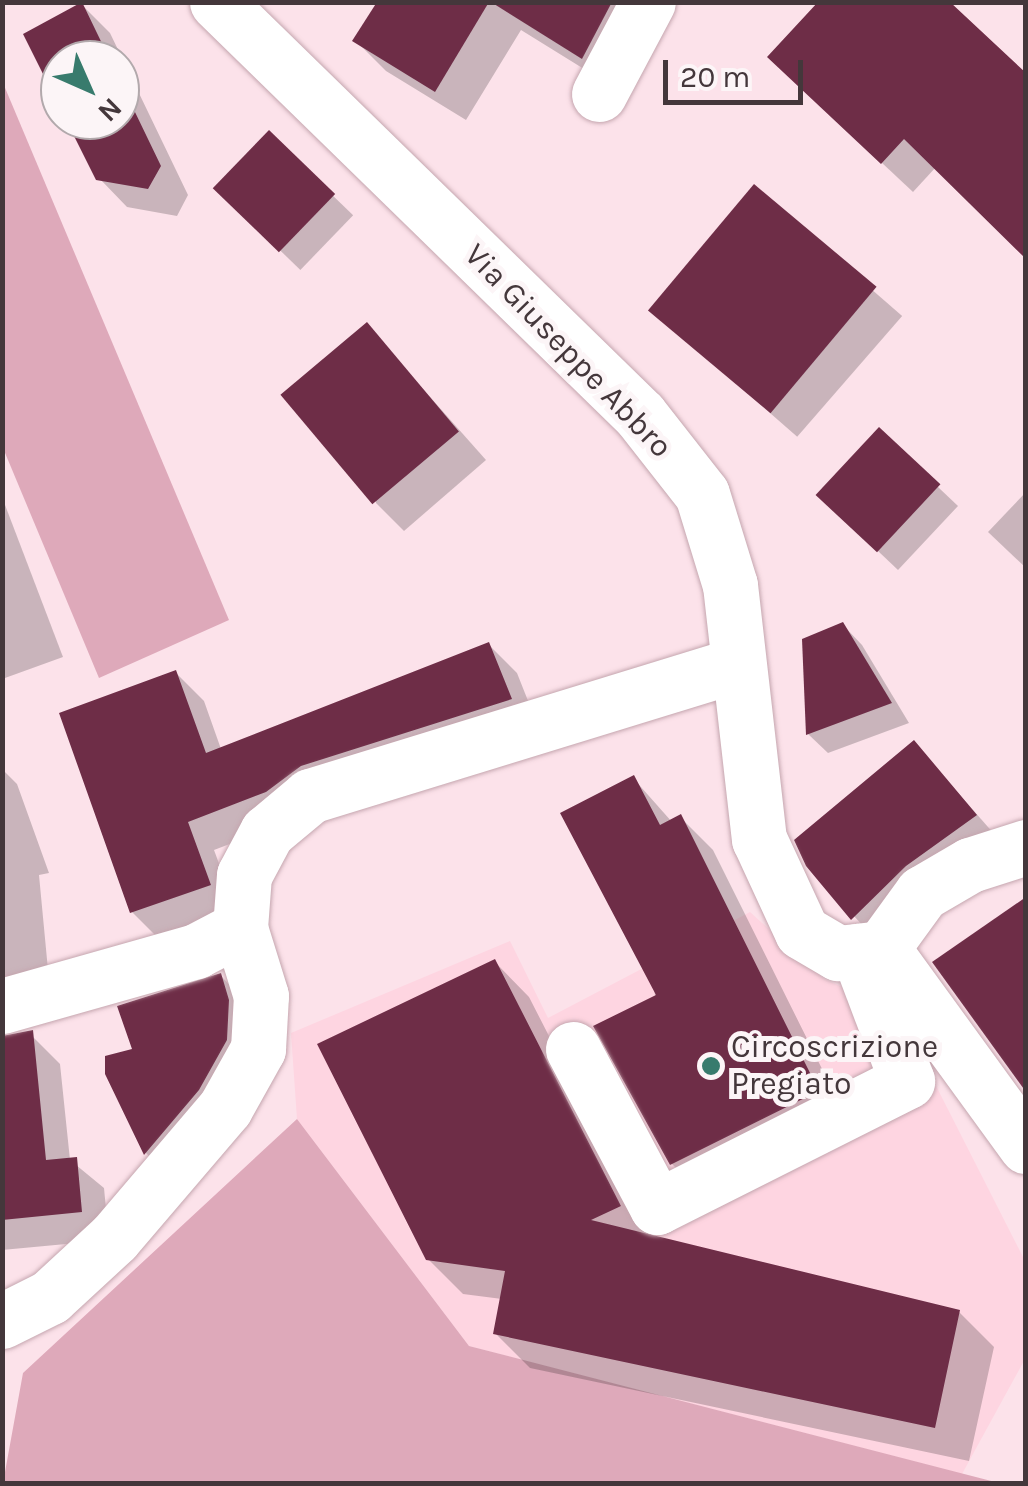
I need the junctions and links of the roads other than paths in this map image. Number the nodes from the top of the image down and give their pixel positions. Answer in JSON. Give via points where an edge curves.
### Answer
{"nodes":[{"id":1,"x":217,"y":2,"type":"edge"},
{"id":2,"x":648,"y":2,"type":"edge"},
{"id":3,"x":270,"y":25,"type":"edge"},
{"id":4,"x":599,"y":94,"type":"dead end"},
{"id":5,"x":736,"y":665,"type":"junction"},
{"id":6,"x":1026,"y":847,"type":"edge"},
{"id":7,"x":240,"y":928,"type":"junction"},
{"id":8,"x":870,"y":950,"type":"junction"},
{"id":9,"x":2,"y":1006,"type":"edge"},
{"id":10,"x":574,"y":1049,"type":"dead end"},
{"id":11,"x":1026,"y":1146,"type":"edge"},
{"id":12,"x":2,"y":1321,"type":"edge"}],
"edges":[{"from":1,"to":3,"type":"street","name":"Via Giuseppe Abbro"},
{"from":2,"to":4,"type":"street"},
{"from":3,"to":5,"type":"street","name":"Via Giuseppe Abbro","via":[[640,415],[702,494],[730,585]]},
{"from":5,"to":7,"type":"street","via":[[310,796],[268,832],[244,875]]},
{"from":5,"to":8,"type":"street","name":"Via Giuseppe Abbro","via":[[759,839],[802,932],[838,953]]},
{"from":6,"to":8,"type":"street","via":[[970,866],[922,894]]},
{"from":7,"to":9,"type":"street","via":[[196,951]]},
{"from":7,"to":12,"type":"street","via":[[261,996],[258,1049],[225,1108],[114,1238],[50,1296]]},
{"from":8,"to":10,"type":"street","via":[[907,1082],[657,1206]]},
{"from":8,"to":11,"type":"street"}]}
